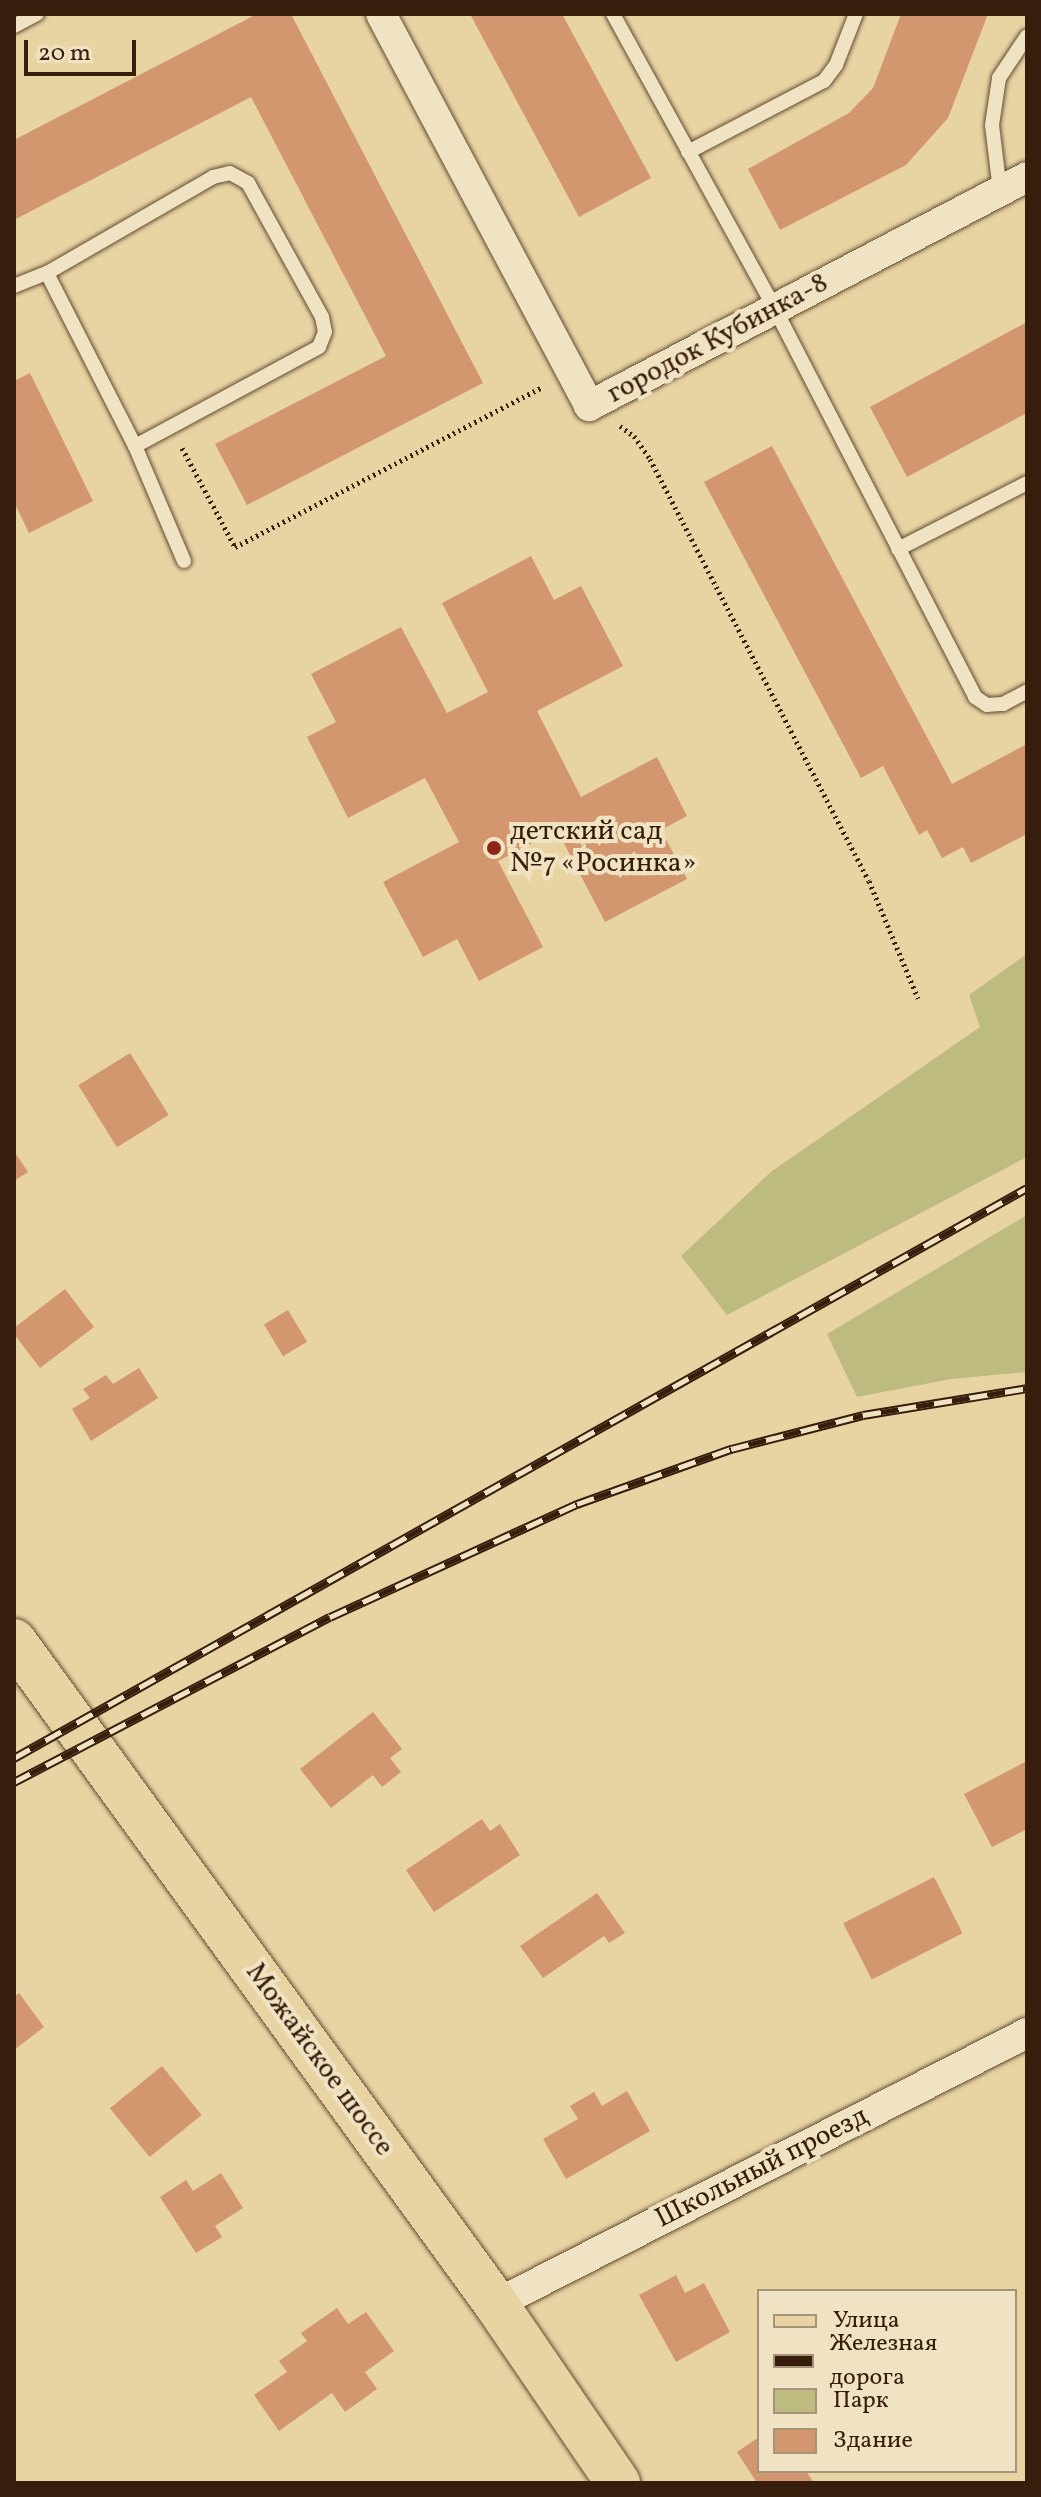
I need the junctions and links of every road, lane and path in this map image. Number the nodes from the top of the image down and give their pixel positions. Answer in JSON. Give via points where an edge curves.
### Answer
{"nodes":[{"id":1,"x":37,"y":14,"type":"edge"},
{"id":2,"x":381,"y":14,"type":"edge"},
{"id":3,"x":613,"y":14,"type":"edge"},
{"id":4,"x":856,"y":14,"type":"edge"},
{"id":5,"x":14,"y":26,"type":"edge"},
{"id":6,"x":1027,"y":36,"type":"edge"},
{"id":7,"x":688,"y":152,"type":"junction"},
{"id":8,"x":1027,"y":177,"type":"edge"},
{"id":9,"x":1000,"y":191,"type":"junction"},
{"id":10,"x":47,"y":273,"type":"junction"},
{"id":11,"x":14,"y":286,"type":"edge"},
{"id":12,"x":775,"y":309,"type":"junction"},
{"id":13,"x":571,"y":372,"type":"junction"},
{"id":14,"x":589,"y":406,"type":"junction"},
{"id":15,"x":170,"y":426,"type":"junction"},
{"id":16,"x":135,"y":446,"type":"junction"},
{"id":17,"x":1027,"y":483,"type":"edge"},
{"id":18,"x":898,"y":549,"type":"junction"},
{"id":19,"x":184,"y":561,"type":"dead end"},
{"id":20,"x":1027,"y":691,"type":"edge"},
{"id":21,"x":918,"y":998,"type":"dead end"},
{"id":22,"x":14,"y":1641,"type":"edge"},
{"id":23,"x":1027,"y":2033,"type":"edge"},
{"id":24,"x":496,"y":2304,"type":"junction"},
{"id":25,"x":618,"y":2483,"type":"edge"}],
"edges":[{"from":1,"to":5,"type":"lane"},
{"from":2,"to":13,"type":"street","name":"городок Кубинка-8"},
{"from":3,"to":7,"type":"lane"},
{"from":4,"to":7,"type":"lane","via":[[824,81]]},
{"from":6,"to":9,"type":"lane","via":[[999,78],[992,125]]},
{"from":7,"to":12,"type":"lane"},
{"from":8,"to":9,"type":"street","name":"городок Кубинка-8"},
{"from":9,"to":12,"type":"street","name":"городок Кубинка-8"},
{"from":10,"to":11,"type":"lane"},
{"from":10,"to":15,"type":"lane","via":[[213,177],[230,173],[248,183],[322,317],[325,332],[319,347]]},
{"from":10,"to":16,"type":"lane"},
{"from":12,"to":14,"type":"street","name":"городок Кубинка-8"},
{"from":12,"to":18,"type":"lane"},
{"from":13,"to":14,"type":"street","name":"городок Кубинка-8"},
{"from":13,"to":15,"type":"path","via":[[235,547]]},
{"from":14,"to":21,"type":"path","via":[[634,436],[650,459],[869,881]]},
{"from":15,"to":16,"type":"lane"},
{"from":16,"to":19,"type":"lane"},
{"from":17,"to":18,"type":"lane"},
{"from":18,"to":20,"type":"lane","via":[[975,697],[987,705],[1003,704]]},
{"from":22,"to":24,"type":"main road","name":"Можайское шоссе"},
{"from":23,"to":24,"type":"street","name":"Школьный проезд"},
{"from":24,"to":25,"type":"main road","name":"Можайское шоссе"}]}
